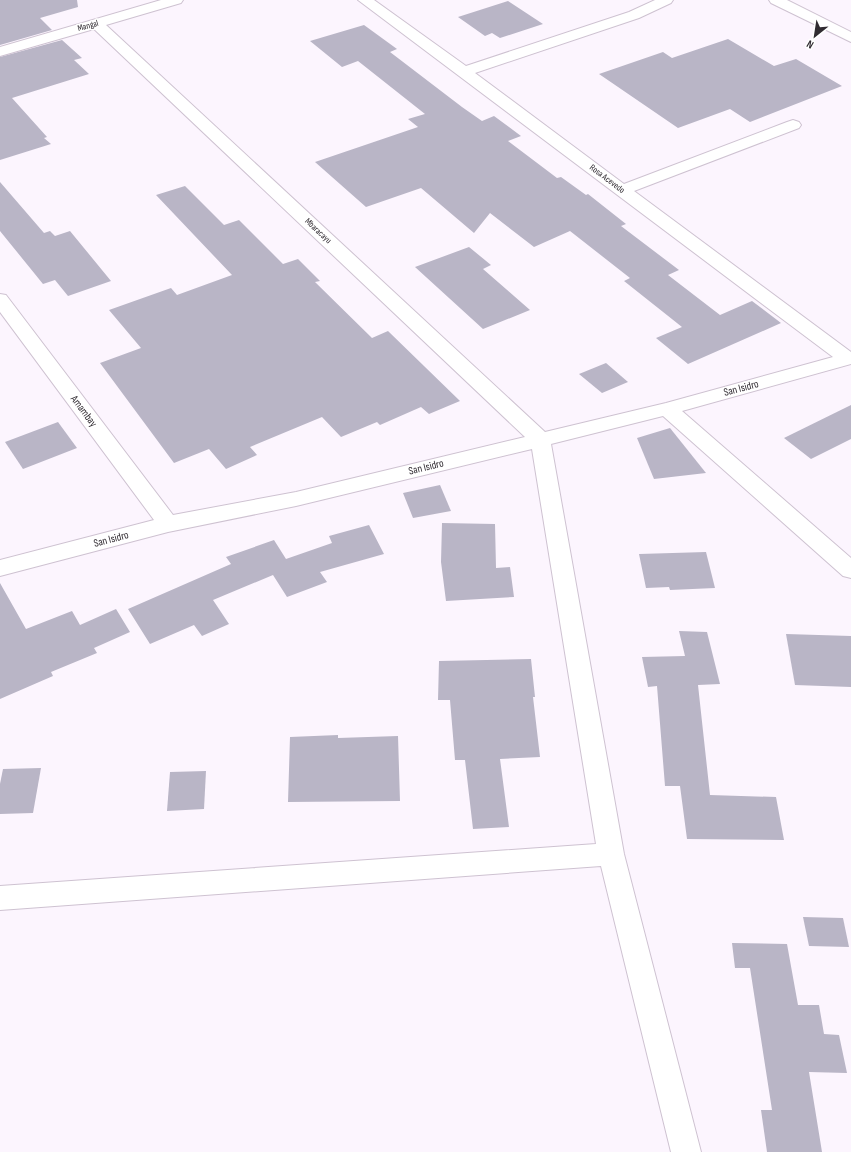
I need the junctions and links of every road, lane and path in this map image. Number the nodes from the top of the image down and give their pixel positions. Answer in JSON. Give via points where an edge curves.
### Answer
{"nodes":[{"id":1,"x":176,"y":0,"type":"edge"},
{"id":2,"x":365,"y":0,"type":"edge"},
{"id":3,"x":666,"y":0,"type":"edge"},
{"id":4,"x":776,"y":0,"type":"edge"},
{"id":5,"x":96,"y":23,"type":"junction"},
{"id":6,"x":851,"y":38,"type":"edge"},
{"id":7,"x":0,"y":52,"type":"edge"},
{"id":8,"x":464,"y":72,"type":"junction"},
{"id":9,"x":793,"y":125,"type":"dead end"},
{"id":10,"x":622,"y":190,"type":"junction"},
{"id":11,"x":0,"y":299,"type":"edge"},
{"id":12,"x":849,"y":358,"type":"edge"},
{"id":13,"x":667,"y":408,"type":"junction"},
{"id":14,"x":540,"y":439,"type":"junction"},
{"id":15,"x":168,"y":524,"type":"junction"},
{"id":16,"x":0,"y":568,"type":"edge"},
{"id":17,"x":851,"y":570,"type":"edge"},
{"id":18,"x":611,"y":854,"type":"junction"},
{"id":19,"x":0,"y":898,"type":"edge"},
{"id":20,"x":686,"y":1152,"type":"edge"}],
"edges":[{"from":1,"to":5,"type":"street","name":"Mangal"},
{"from":2,"to":8,"type":"street","name":"Rosa Acevedo"},
{"from":3,"to":8,"type":"street","via":[[634,14]]},
{"from":4,"to":6,"type":"street"},
{"from":5,"to":7,"type":"street","name":"Mangal"},
{"from":5,"to":14,"type":"street","name":"Mbaracayu"},
{"from":8,"to":10,"type":"street","name":"Rosa Acevedo"},
{"from":9,"to":10,"type":"street"},
{"from":10,"to":12,"type":"street","name":"Rosa Acevedo"},
{"from":11,"to":15,"type":"street","name":"Amambay"},
{"from":12,"to":13,"type":"street","name":"San Isidro"},
{"from":13,"to":14,"type":"street","name":"San Isidro"},
{"from":13,"to":17,"type":"street"},
{"from":14,"to":15,"type":"street","name":"San Isidro","via":[[296,499]]},
{"from":14,"to":18,"type":"street"},
{"from":15,"to":16,"type":"street","name":"San Isidro"},
{"from":18,"to":19,"type":"street"},
{"from":18,"to":20,"type":"street"}]}
